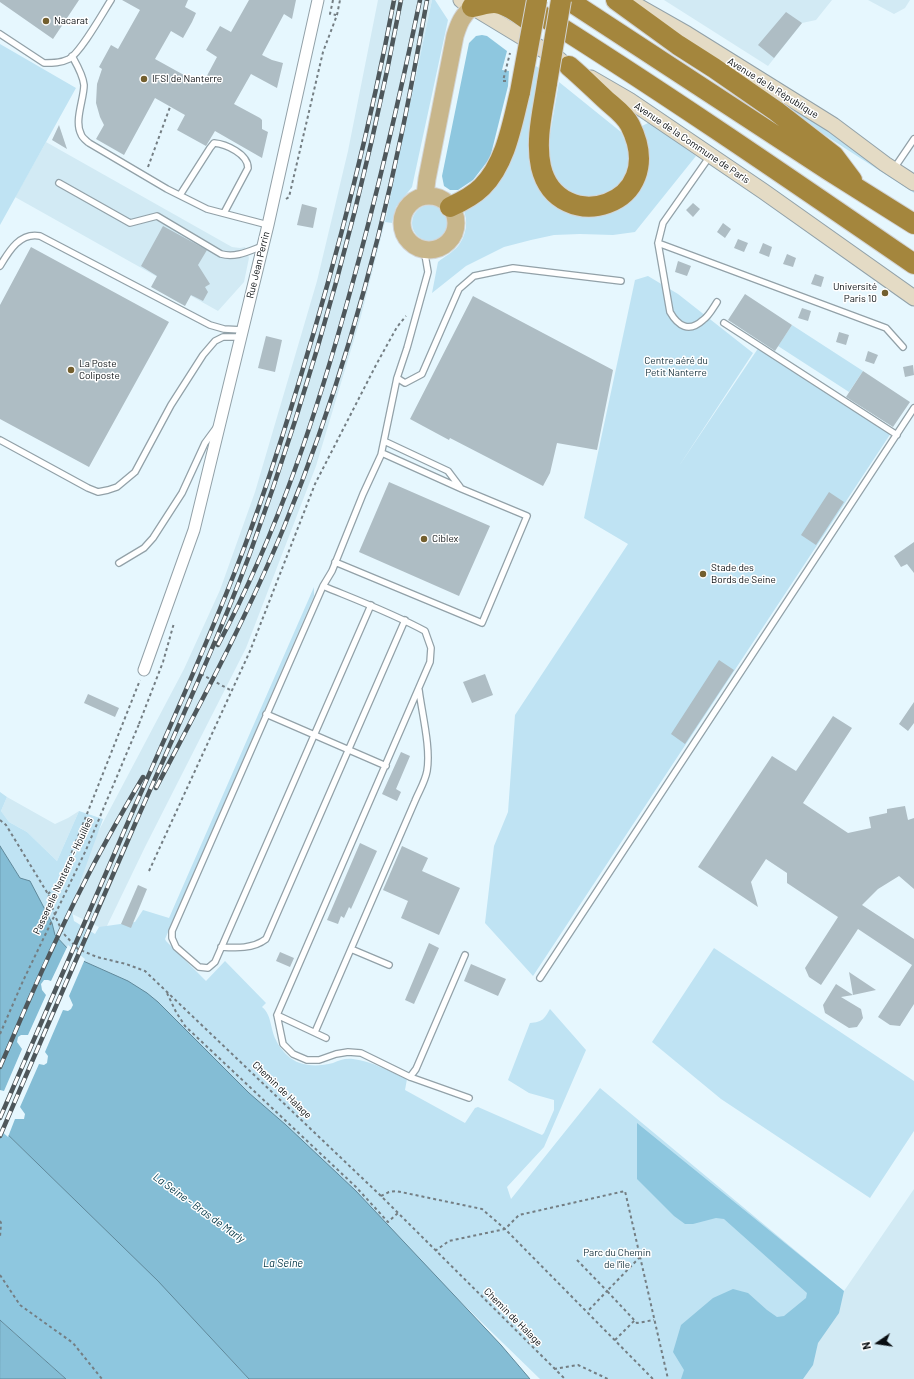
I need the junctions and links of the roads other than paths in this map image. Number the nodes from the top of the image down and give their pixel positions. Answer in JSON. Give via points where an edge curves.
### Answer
{"nodes":[{"id":1,"x":111,"y":0,"type":"edge"},
{"id":2,"x":318,"y":0,"type":"edge"},
{"id":3,"x":517,"y":0,"type":"edge"},
{"id":4,"x":537,"y":0,"type":"edge"},
{"id":5,"x":561,"y":0,"type":"edge"},
{"id":6,"x":568,"y":0,"type":"edge"},
{"id":7,"x":616,"y":0,"type":"edge"},
{"id":8,"x":627,"y":0,"type":"edge"},
{"id":9,"x":467,"y":4,"type":"edge"},
{"id":10,"x":0,"y":34,"type":"edge"},
{"id":11,"x":72,"y":56,"type":"junction"},
{"id":12,"x":569,"y":66,"type":"junction"},
{"id":13,"x":668,"y":96,"type":"junction"},
{"id":14,"x":914,"y":139,"type":"edge"},
{"id":15,"x":710,"y":156,"type":"junction"},
{"id":16,"x":893,"y":170,"type":"junction"},
{"id":17,"x":914,"y":183,"type":"edge"},
{"id":18,"x":59,"y":184,"type":"dead end"},
{"id":19,"x":858,"y":188,"type":"junction"},
{"id":20,"x":180,"y":195,"type":"junction"},
{"id":21,"x":426,"y":196,"type":"junction"},
{"id":22,"x":450,"y":207,"type":"junction"},
{"id":23,"x":224,"y":213,"type":"junction"},
{"id":24,"x":914,"y":224,"type":"edge"},
{"id":25,"x":268,"y":225,"type":"junction"},
{"id":26,"x":658,"y":243,"type":"junction"},
{"id":27,"x":263,"y":245,"type":"junction"},
{"id":28,"x":424,"y":249,"type":"junction"},
{"id":29,"x":914,"y":264,"type":"edge"},
{"id":30,"x":0,"y":266,"type":"edge"},
{"id":31,"x":620,"y":281,"type":"dead end"},
{"id":32,"x":914,"y":298,"type":"edge"},
{"id":33,"x":717,"y":302,"type":"dead end"},
{"id":34,"x":724,"y":323,"type":"dead end"},
{"id":35,"x":242,"y":334,"type":"junction"},
{"id":36,"x":903,"y":347,"type":"dead end"},
{"id":37,"x":397,"y":378,"type":"junction"},
{"id":38,"x":914,"y":408,"type":"edge"},
{"id":39,"x":220,"y":421,"type":"junction"},
{"id":40,"x":897,"y":434,"type":"junction"},
{"id":41,"x":0,"y":440,"type":"edge"},
{"id":42,"x":384,"y":441,"type":"junction"},
{"id":43,"x":382,"y":452,"type":"junction"},
{"id":44,"x":462,"y":489,"type":"junction"},
{"id":45,"x":120,"y":562,"type":"dead end"},
{"id":46,"x":335,"y":562,"type":"junction"},
{"id":47,"x":323,"y":586,"type":"junction"},
{"id":48,"x":371,"y":605,"type":"junction"},
{"id":49,"x":405,"y":620,"type":"junction"},
{"id":50,"x":144,"y":670,"type":"road end"},
{"id":51,"x":419,"y":690,"type":"junction"},
{"id":52,"x":266,"y":714,"type":"junction"},
{"id":53,"x":314,"y":735,"type":"junction"},
{"id":54,"x":348,"y":750,"type":"junction"},
{"id":55,"x":386,"y":766,"type":"junction"},
{"id":56,"x":221,"y":947,"type":"junction"},
{"id":57,"x":351,"y":949,"type":"junction"},
{"id":58,"x":465,"y":955,"type":"dead end"},
{"id":59,"x":389,"y":965,"type":"dead end"},
{"id":60,"x":540,"y":978,"type":"dead end"},
{"id":61,"x":277,"y":1015,"type":"junction"},
{"id":62,"x":315,"y":1032,"type":"junction"},
{"id":63,"x":326,"y":1038,"type":"dead end"},
{"id":64,"x":410,"y":1077,"type":"junction"},
{"id":65,"x":469,"y":1098,"type":"dead end"}],
"edges":[{"from":1,"to":11,"type":"lane"},
{"from":2,"to":25,"type":"street","name":"Rue Jean Perrin"},
{"from":3,"to":13,"type":"highway"},
{"from":4,"to":22,"type":"highway","bridge":true,"via":[[520,92],[506,144],[491,176],[482,187]]},
{"from":5,"to":12,"type":"highway","bridge":true,"via":[[539,131],[541,168],[552,190],[561,198],[580,206],[599,206],[619,198],[628,190],[639,161],[636,138],[625,118]]},
{"from":6,"to":19,"type":"highway"},
{"from":7,"to":19,"type":"highway","via":[[776,111],[834,156]]},
{"from":8,"to":16,"type":"main road","name":"Avenue de la République","via":[[833,124]]},
{"from":9,"to":12,"type":"main road","name":"Avenue de la Commune de Paris"},
{"from":9,"to":13,"type":"highway","via":[[494,3],[506,6],[653,98]]},
{"from":9,"to":21,"type":"main road","via":[[455,36],[426,180]]},
{"from":10,"to":11,"type":"lane","via":[[44,63],[61,62]]},
{"from":11,"to":20,"type":"lane","via":[[84,86],[79,127],[81,135],[89,143]]},
{"from":12,"to":15,"type":"main road","name":"Avenue de la Commune de Paris","via":[[629,100]]},
{"from":13,"to":29,"type":"highway"},
{"from":14,"to":16,"type":"lane"},
{"from":15,"to":26,"type":"lane","via":[[663,223]]},
{"from":15,"to":32,"type":"main road","name":"Avenue de la Commune de Paris"},
{"from":16,"to":17,"type":"main road","name":"Avenue de la République"},
{"from":18,"to":27,"type":"lane","via":[[130,223],[157,216],[220,254],[235,256]]},
{"from":19,"to":24,"type":"highway"},
{"from":20,"to":23,"type":"lane","via":[[207,209]]},
{"from":20,"to":23,"type":"lane","via":[[214,143],[222,144],[243,156],[248,162],[248,168]]},
{"from":21,"to":22,"type":"main road","via":[[439,198]]},
{"from":21,"to":28,"type":"main road","via":[[409,204],[402,222],[408,240]]},
{"from":22,"to":28,"type":"main road","via":[[454,215],[453,233],[441,246]]},
{"from":23,"to":25,"type":"lane"},
{"from":25,"to":27,"type":"street","name":"Rue Jean Perrin"},
{"from":26,"to":33,"type":"lane","via":[[670,312],[676,322],[683,326],[692,326],[703,320]]},
{"from":26,"to":36,"type":"lane","via":[[886,328]]},
{"from":27,"to":35,"type":"street","name":"Rue Jean Perrin"},
{"from":28,"to":37,"type":"lane","via":[[428,272]]},
{"from":30,"to":35,"type":"lane","via":[[20,240],[27,235],[40,236],[210,325]]},
{"from":31,"to":37,"type":"lane","via":[[513,268],[474,276],[459,290],[422,374],[405,383]]},
{"from":34,"to":40,"type":"lane"},
{"from":35,"to":39,"type":"street","name":"Rue Jean Perrin"},
{"from":35,"to":41,"type":"lane","via":[[215,341],[203,355],[171,405],[135,472],[117,487],[98,492],[88,488]]},
{"from":37,"to":42,"type":"lane"},
{"from":38,"to":40,"type":"lane"},
{"from":39,"to":45,"type":"lane","via":[[205,443],[182,493],[153,538],[144,548]]},
{"from":39,"to":50,"type":"street","name":"Rue Jean Perrin","via":[[194,530]]},
{"from":40,"to":60,"type":"lane"},
{"from":42,"to":43,"type":"lane"},
{"from":42,"to":44,"type":"lane","via":[[448,471]]},
{"from":43,"to":44,"type":"lane"},
{"from":43,"to":46,"type":"lane"},
{"from":44,"to":46,"type":"lane","via":[[527,516],[482,623]]},
{"from":46,"to":47,"type":"lane"},
{"from":47,"to":48,"type":"lane"},
{"from":47,"to":52,"type":"lane"},
{"from":48,"to":49,"type":"lane"},
{"from":48,"to":53,"type":"lane"},
{"from":49,"to":51,"type":"lane","via":[[425,631],[431,648],[430,662]]},
{"from":49,"to":54,"type":"lane"},
{"from":51,"to":55,"type":"lane"},
{"from":51,"to":57,"type":"lane","via":[[427,747],[426,773]]},
{"from":52,"to":53,"type":"lane"},
{"from":52,"to":56,"type":"lane","via":[[172,931],[176,947],[198,967],[208,968],[215,962]]},
{"from":53,"to":54,"type":"lane"},
{"from":53,"to":56,"type":"lane"},
{"from":54,"to":55,"type":"lane"},
{"from":54,"to":56,"type":"lane","via":[[266,939],[252,946]]},
{"from":55,"to":61,"type":"lane"},
{"from":57,"to":59,"type":"lane"},
{"from":57,"to":62,"type":"lane"},
{"from":58,"to":64,"type":"lane","via":[[416,1069]]},
{"from":61,"to":62,"type":"lane"},
{"from":61,"to":64,"type":"lane","via":[[283,1044],[293,1054],[307,1060],[319,1060],[348,1052],[361,1053]]},
{"from":62,"to":63,"type":"lane"},
{"from":64,"to":65,"type":"lane"}]}
